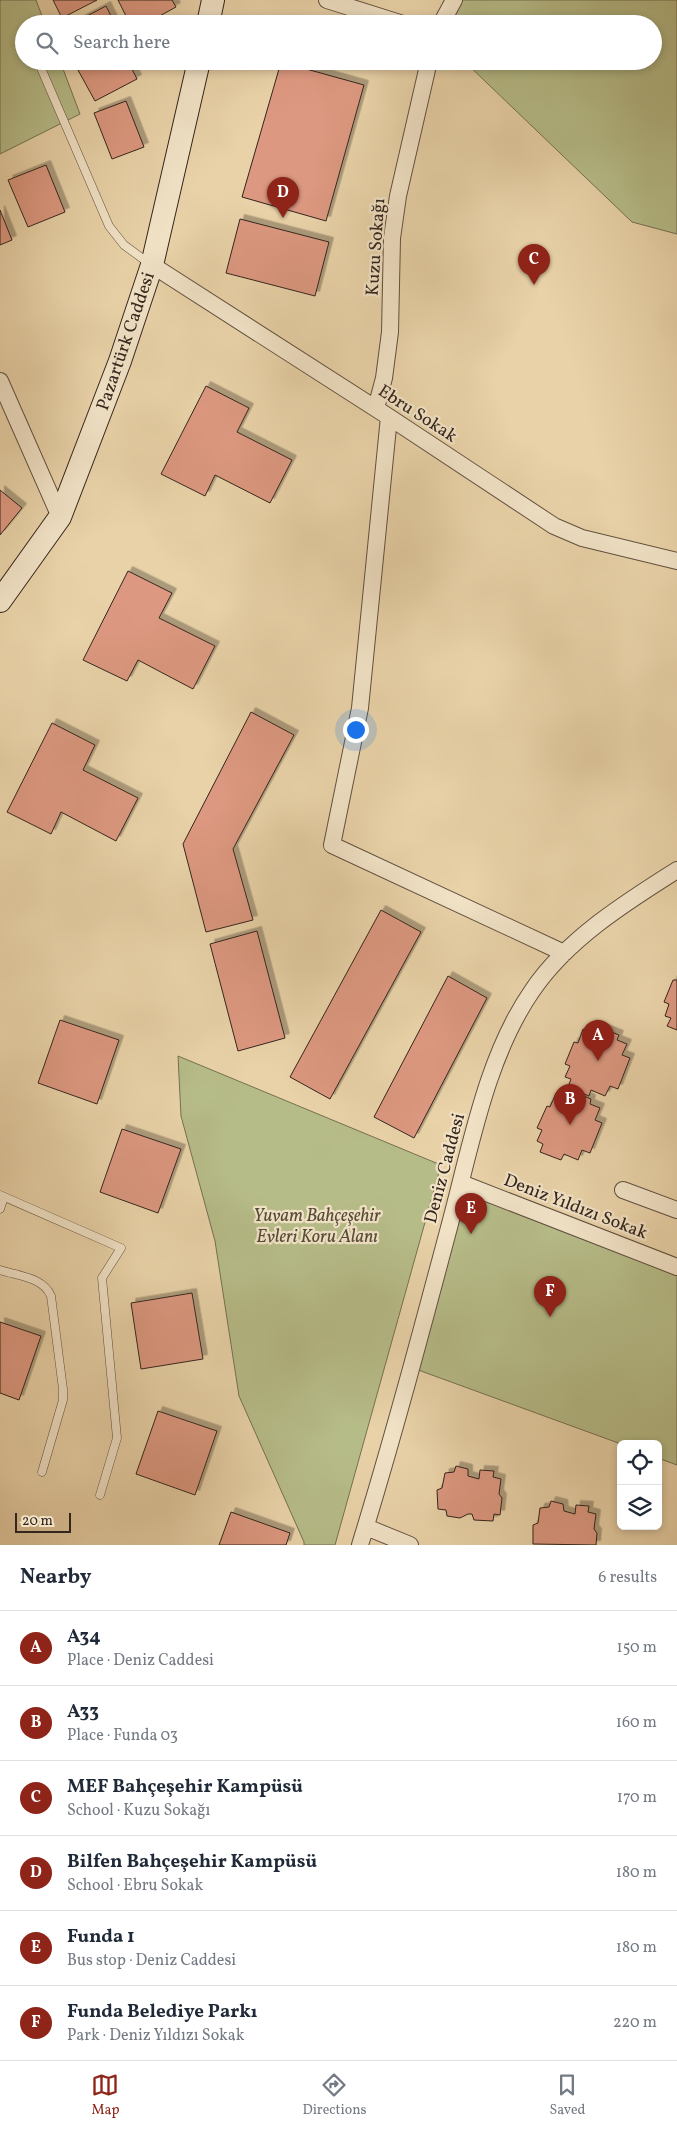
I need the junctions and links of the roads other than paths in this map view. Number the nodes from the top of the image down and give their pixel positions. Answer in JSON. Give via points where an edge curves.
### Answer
{"nodes":[{"id":1,"x":213,"y":0,"type":"edge"},
{"id":2,"x":327,"y":0,"type":"edge"},
{"id":3,"x":454,"y":0,"type":"edge"},
{"id":4,"x":210,"y":15,"type":"edge"},
{"id":5,"x":374,"y":15,"type":"edge"},
{"id":6,"x":446,"y":15,"type":"edge"},
{"id":7,"x":42,"y":70,"type":"edge"},
{"id":8,"x":197,"y":70,"type":"edge"},
{"id":9,"x":427,"y":70,"type":"edge"},
{"id":10,"x":152,"y":265,"type":"junction"},
{"id":11,"x":0,"y":381,"type":"edge"},
{"id":12,"x":382,"y":412,"type":"junction"},
{"id":13,"x":60,"y":517,"type":"junction"},
{"id":14,"x":677,"y":561,"type":"edge"},
{"id":15,"x":0,"y":601,"type":"edge"},
{"id":16,"x":677,"y":870,"type":"edge"},
{"id":17,"x":564,"y":953,"type":"junction"},
{"id":18,"x":461,"y":1183,"type":"junction"},
{"id":19,"x":623,"y":1190,"type":"dead end"},
{"id":20,"x":2,"y":1196,"type":"edge"},
{"id":21,"x":0,"y":1209,"type":"edge"},
{"id":22,"x":677,"y":1210,"type":"edge"},
{"id":23,"x":677,"y":1267,"type":"edge"},
{"id":24,"x":0,"y":1270,"type":"edge"},
{"id":25,"x":42,"y":1472,"type":"dead end"},
{"id":26,"x":100,"y":1495,"type":"dead end"},
{"id":27,"x":366,"y":1527,"type":"junction"},
{"id":28,"x":360,"y":1545,"type":"edge"},
{"id":29,"x":410,"y":1545,"type":"edge"}],
"edges":[{"from":1,"to":4,"type":"street"},
{"from":2,"to":5,"type":"street"},
{"from":3,"to":6,"type":"street"},
{"from":7,"to":10,"type":"lane","via":[[110,226],[124,245]]},
{"from":8,"to":10,"type":"street","name":"Pazartürk Caddesi"},
{"from":9,"to":12,"type":"street","name":"Kuzu Sokağı","via":[[398,196],[392,238],[390,332]]},
{"from":10,"to":12,"type":"street","name":"Ebru Sokak"},
{"from":10,"to":13,"type":"street","name":"Pazartürk Caddesi","via":[[120,361]]},
{"from":11,"to":13,"type":"street"},
{"from":12,"to":14,"type":"street","name":"Ebru Sokak","via":[[554,526],[582,538]]},
{"from":12,"to":17,"type":"street","name":"Kuzu Sokağı","via":[[360,708],[332,845]]},
{"from":13,"to":15,"type":"street","name":"Pazartürk Caddesi"},
{"from":16,"to":17,"type":"street","name":"Deniz Caddesi","via":[[626,902]]},
{"from":17,"to":18,"type":"street","name":"Deniz Caddesi","via":[[532,990],[509,1031],[486,1089]]},
{"from":18,"to":23,"type":"street","name":"Deniz Yıldızı Sokak"},
{"from":18,"to":27,"type":"street","name":"Deniz Caddesi"},
{"from":19,"to":22,"type":"street"},
{"from":20,"to":21,"type":"lane"},
{"from":20,"to":26,"type":"lane","via":[[121,1248],[102,1278],[117,1438]]},
{"from":24,"to":25,"type":"lane","via":[[38,1281],[51,1296],[63,1400]]},
{"from":27,"to":28,"type":"street","name":"Deniz Caddesi"},
{"from":27,"to":29,"type":"street"}]}
